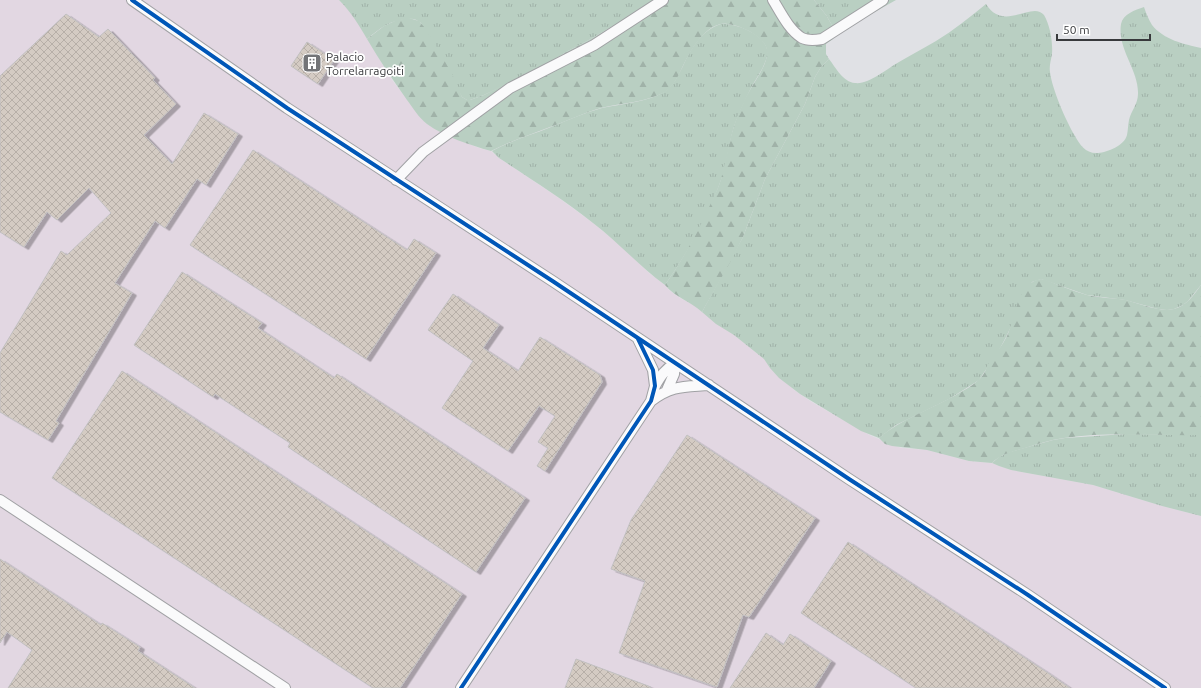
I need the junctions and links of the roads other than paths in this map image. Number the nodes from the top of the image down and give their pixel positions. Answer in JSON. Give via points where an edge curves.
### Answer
{"nodes":[{"id":1,"x":132,"y":0,"type":"edge"},
{"id":2,"x":663,"y":0,"type":"edge"},
{"id":3,"x":773,"y":0,"type":"edge"},
{"id":4,"x":883,"y":0,"type":"edge"},
{"id":5,"x":396,"y":180,"type":"junction"},
{"id":6,"x":638,"y":339,"type":"junction"},
{"id":7,"x":675,"y":363,"type":"junction"},
{"id":8,"x":708,"y":385,"type":"junction"},
{"id":9,"x":655,"y":386,"type":"junction"},
{"id":10,"x":667,"y":390,"type":"junction"},
{"id":11,"x":651,"y":401,"type":"junction"},
{"id":12,"x":0,"y":500,"type":"edge"},
{"id":13,"x":285,"y":688,"type":"edge"},
{"id":14,"x":461,"y":688,"type":"edge"},
{"id":15,"x":1165,"y":688,"type":"edge"}],
"edges":[{"from":1,"to":5,"type":"street"},
{"from":2,"to":5,"type":"street","via":[[594,45],[510,88],[423,152]]},
{"from":3,"to":4,"type":"street","via":[[789,26],[803,39],[822,40]]},
{"from":5,"to":6,"type":"street"},
{"from":6,"to":7,"type":"street"},
{"from":6,"to":9,"type":"street","via":[[653,370]]},
{"from":7,"to":8,"type":"street"},
{"from":7,"to":9,"type":"street","via":[[664,371]]},
{"from":7,"to":10,"type":"street","via":[[674,374]]},
{"from":8,"to":10,"type":"street"},
{"from":8,"to":15,"type":"street"},
{"from":9,"to":11,"type":"street"},
{"from":10,"to":11,"type":"street"},
{"from":11,"to":14,"type":"street"},
{"from":12,"to":13,"type":"street"}]}
